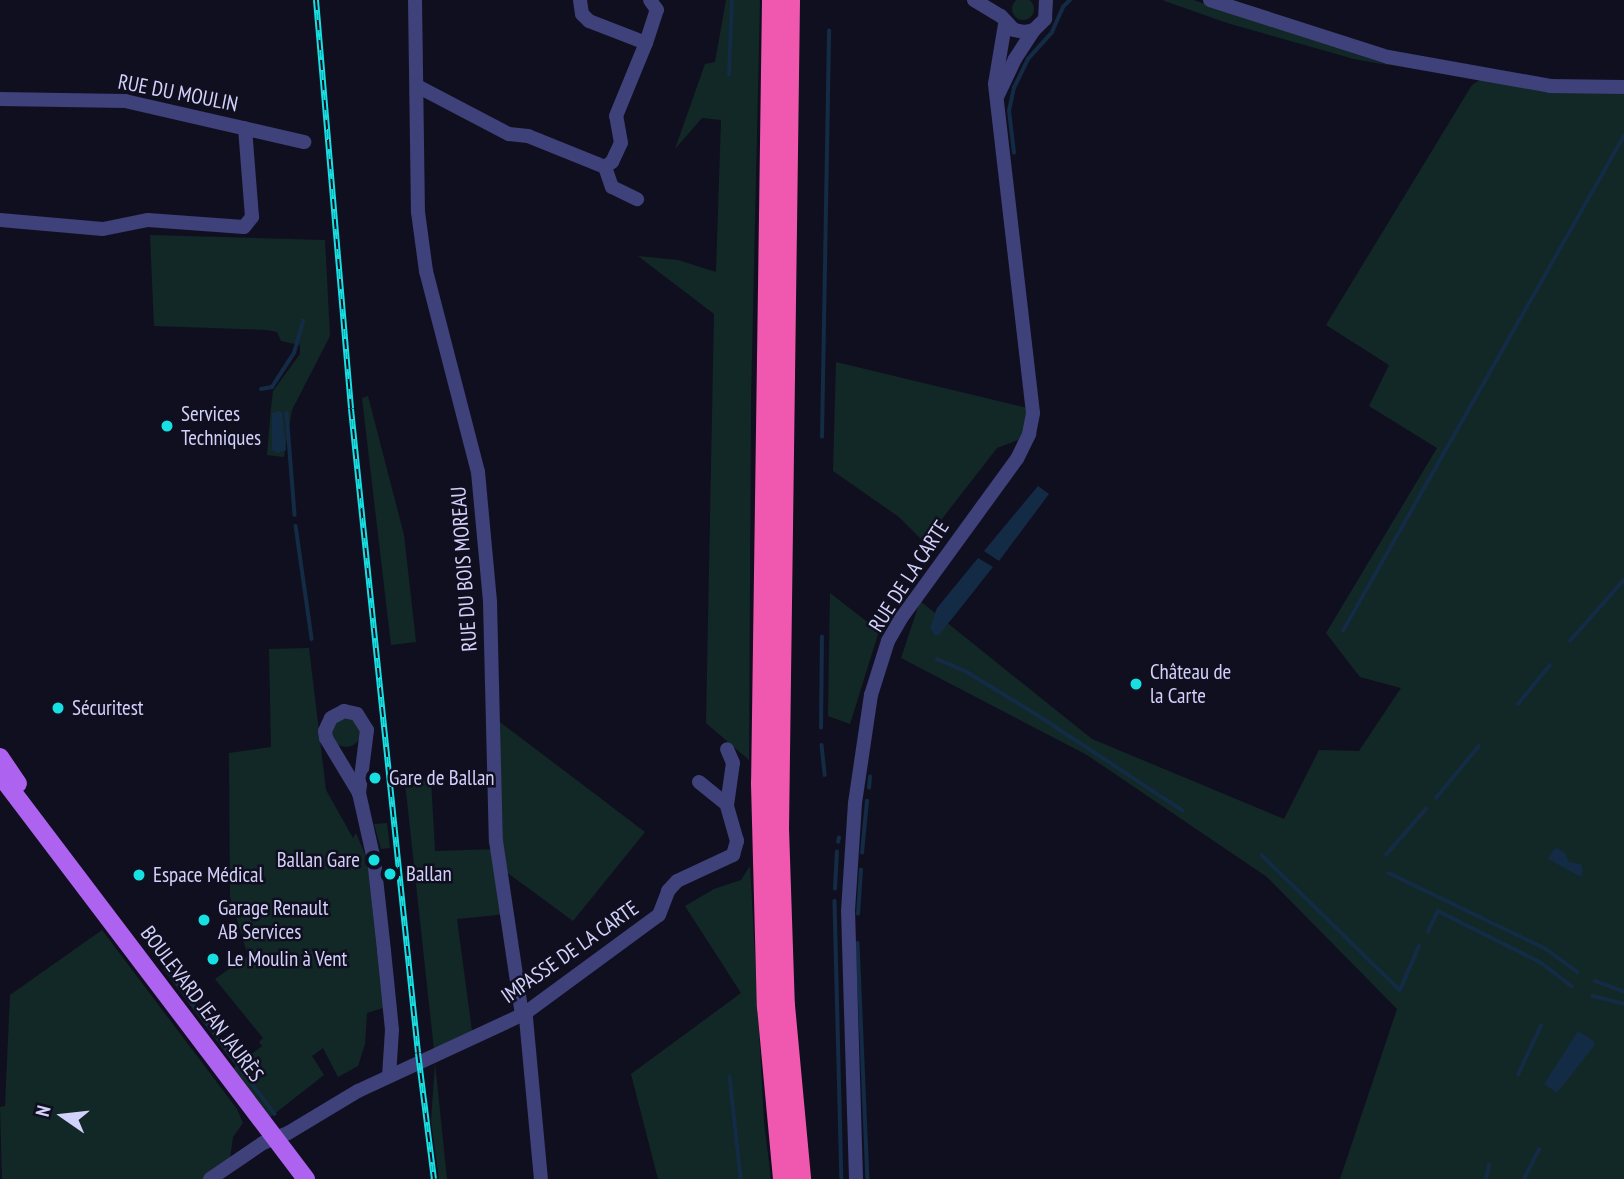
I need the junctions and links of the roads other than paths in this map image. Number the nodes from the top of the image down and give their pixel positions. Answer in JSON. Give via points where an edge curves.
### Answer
{"nodes":[{"id":1,"x":415,"y":0,"type":"edge"},
{"id":2,"x":580,"y":0,"type":"edge"},
{"id":3,"x":650,"y":0,"type":"edge"},
{"id":4,"x":772,"y":0,"type":"edge"},
{"id":5,"x":789,"y":0,"type":"edge"},
{"id":6,"x":974,"y":0,"type":"edge"},
{"id":7,"x":1001,"y":0,"type":"edge"},
{"id":8,"x":1046,"y":0,"type":"edge"},
{"id":9,"x":1210,"y":0,"type":"edge"},
{"id":10,"x":1003,"y":20,"type":"junction"},
{"id":11,"x":1034,"y":30,"type":"junction"},
{"id":12,"x":646,"y":43,"type":"junction"},
{"id":13,"x":417,"y":86,"type":"junction"},
{"id":14,"x":1624,"y":87,"type":"edge"},
{"id":15,"x":996,"y":98,"type":"junction"},
{"id":16,"x":0,"y":99,"type":"edge"},
{"id":17,"x":246,"y":128,"type":"junction"},
{"id":18,"x":304,"y":142,"type":"dead end"},
{"id":19,"x":606,"y":167,"type":"junction"},
{"id":20,"x":637,"y":199,"type":"dead end"},
{"id":21,"x":0,"y":220,"type":"edge"},
{"id":22,"x":365,"y":743,"type":"junction"},
{"id":23,"x":335,"y":750,"type":"junction"},
{"id":24,"x":727,"y":755,"type":"dead end"},
{"id":25,"x":0,"y":757,"type":"edge"},
{"id":26,"x":0,"y":775,"type":"edge"},
{"id":27,"x":699,"y":782,"type":"dead end"},
{"id":28,"x":359,"y":793,"type":"junction"},
{"id":29,"x":727,"y":806,"type":"junction"},
{"id":30,"x":93,"y":894,"type":"junction"},
{"id":31,"x":524,"y":1014,"type":"junction"},
{"id":32,"x":390,"y":1076,"type":"junction"},
{"id":33,"x":276,"y":1139,"type":"junction"},
{"id":34,"x":210,"y":1179,"type":"edge"},
{"id":35,"x":306,"y":1179,"type":"edge"},
{"id":36,"x":541,"y":1179,"type":"edge"},
{"id":37,"x":783,"y":1179,"type":"edge"},
{"id":38,"x":800,"y":1179,"type":"edge"},
{"id":39,"x":856,"y":1179,"type":"edge"}],
"edges":[{"from":1,"to":13,"type":"street","name":"RUE DU BOIS MOREAU"},
{"from":2,"to":12,"type":"street","via":[[582,14],[589,21]]},
{"from":3,"to":12,"type":"street","via":[[657,10]]},
{"from":4,"to":37,"type":"highway","via":[[761,783],[767,1006]]},
{"from":5,"to":38,"type":"highway","via":[[778,828],[783,994]]},
{"from":6,"to":10,"type":"street"},
{"from":7,"to":10,"type":"street","name":"RUE DE LA CARTE"},
{"from":8,"to":11,"type":"street","via":[[1045,19]]},
{"from":9,"to":14,"type":"street","via":[[1388,57],[1550,86]]},
{"from":10,"to":11,"type":"street","via":[[1014,30]]},
{"from":10,"to":15,"type":"street","name":"RUE DE LA CARTE"},
{"from":11,"to":15,"type":"street"},
{"from":12,"to":19,"type":"street","via":[[616,116],[621,144]]},
{"from":13,"to":19,"type":"street","via":[[509,134],[528,136]]},
{"from":13,"to":31,"type":"street","name":"RUE DU BOIS MOREAU","via":[[417,205],[426,271],[478,472],[486,540],[496,841]]},
{"from":15,"to":39,"type":"street","name":"RUE DE LA CARTE","via":[[1033,391],[1032,424],[1017,459],[931,573],[888,641],[871,695],[860,761],[848,911]]},
{"from":16,"to":17,"type":"street","name":"RUE DU MOULIN","via":[[125,101]]},
{"from":17,"to":18,"type":"street","name":"RUE DU MOULIN"},
{"from":17,"to":21,"type":"street","via":[[253,217],[244,227],[148,220],[103,229]]},
{"from":19,"to":20,"type":"street","via":[[612,187]]},
{"from":22,"to":23,"type":"street","via":[[355,752]]},
{"from":22,"to":23,"type":"street","via":[[368,730],[362,718],[344,711],[331,718],[325,731]]},
{"from":22,"to":28,"type":"street"},
{"from":23,"to":28,"type":"street"},
{"from":24,"to":29,"type":"street","name":"IMPASSE DE LA CARTE"},
{"from":25,"to":30,"type":"main road","name":"BOULEVARD JEAN JAURÈS"},
{"from":26,"to":30,"type":"main road","name":"BOULEVARD JEAN JAURÈS"},
{"from":27,"to":29,"type":"street"},
{"from":28,"to":32,"type":"street","via":[[374,860],[393,1030]]},
{"from":29,"to":31,"type":"street","name":"IMPASSE DE LA CARTE","via":[[737,841],[733,855],[677,881],[659,915]]},
{"from":30,"to":33,"type":"main road","name":"BOULEVARD JEAN JAURÈS"},
{"from":31,"to":32,"type":"street","name":"IMPASSE DE LA CARTE"},
{"from":31,"to":36,"type":"street","name":"RUE DU BOIS MOREAU"},
{"from":32,"to":33,"type":"street","name":"IMPASSE DE LA CARTE"},
{"from":33,"to":34,"type":"street","name":"IMPASSE DE LA CARTE"},
{"from":33,"to":35,"type":"main road","name":"BOULEVARD JEAN JAURÈS"}]}
